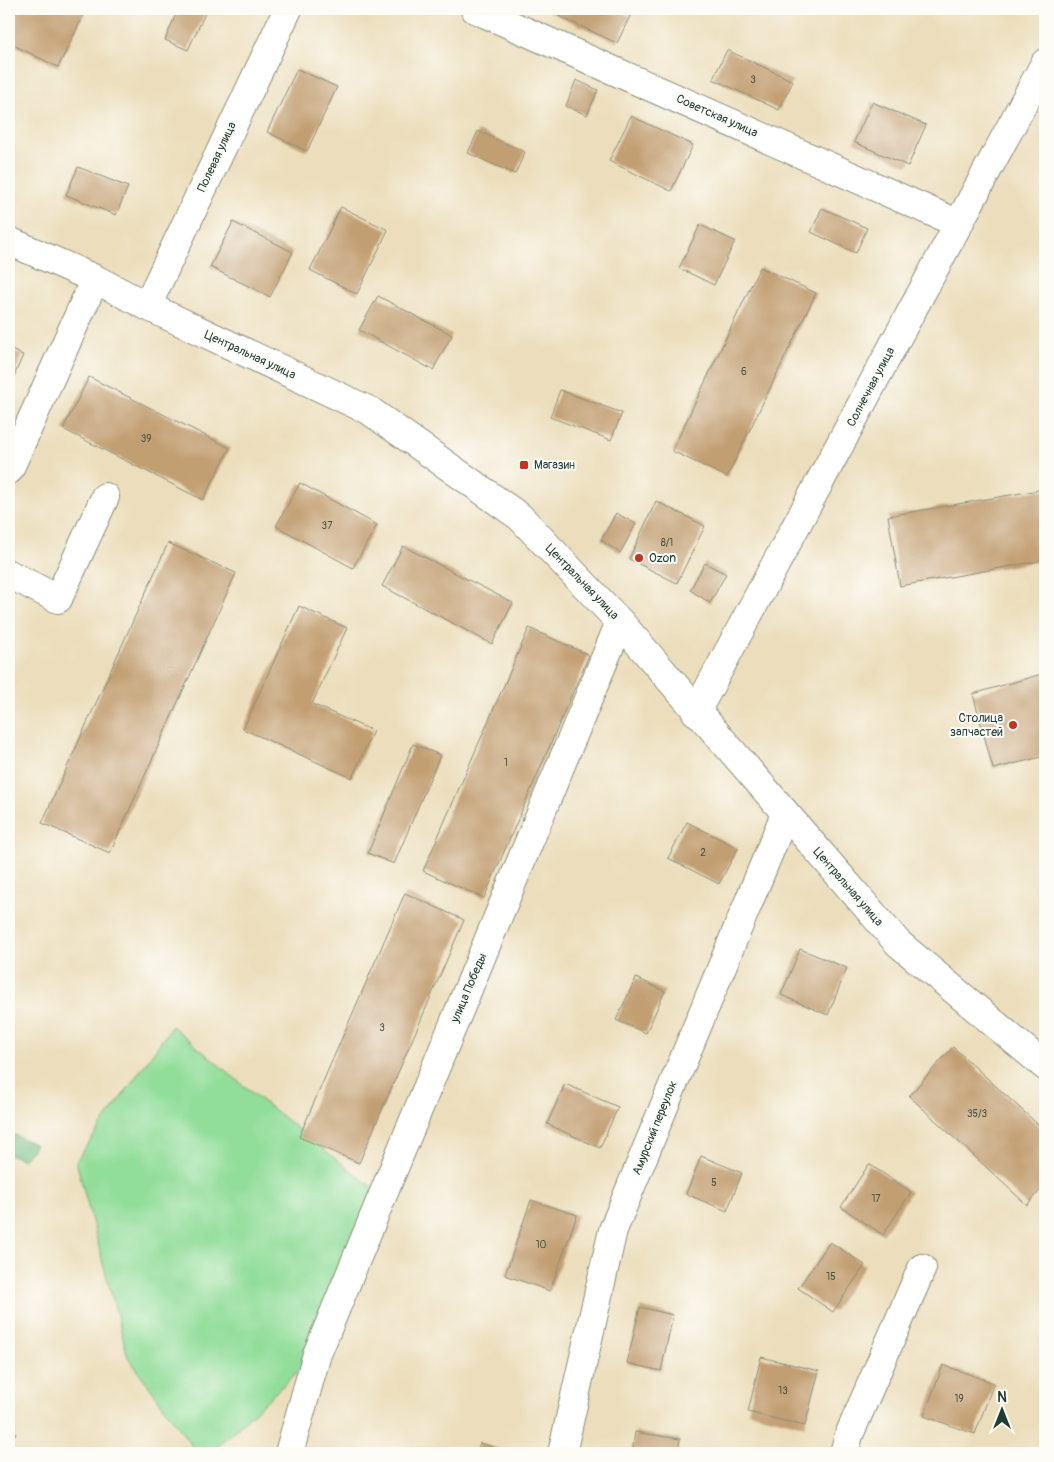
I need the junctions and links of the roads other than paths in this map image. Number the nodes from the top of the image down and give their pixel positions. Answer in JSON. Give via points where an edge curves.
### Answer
{"nodes":[{"id":1,"x":288,"y":9,"type":"edge"},
{"id":2,"x":475,"y":9,"type":"edge"},
{"id":3,"x":1045,"y":63,"type":"edge"},
{"id":4,"x":959,"y":224,"type":"junction"},
{"id":5,"x":9,"y":241,"type":"edge"},
{"id":6,"x":95,"y":279,"type":"junction"},
{"id":7,"x":147,"y":306,"type":"junction"},
{"id":8,"x":9,"y":470,"type":"edge"},
{"id":9,"x":105,"y":497,"type":"dead end"},
{"id":10,"x":9,"y":574,"type":"edge"},
{"id":11,"x":620,"y":622,"type":"junction"},
{"id":12,"x":696,"y":712,"type":"junction"},
{"id":13,"x":785,"y":814,"type":"junction"},
{"id":14,"x":1045,"y":1066,"type":"edge"},
{"id":15,"x":922,"y":1268,"type":"dead end"},
{"id":16,"x":289,"y":1453,"type":"edge"},
{"id":17,"x":562,"y":1453,"type":"edge"},
{"id":18,"x":844,"y":1453,"type":"edge"}],
"edges":[{"from":1,"to":7,"type":"street","name":"Полевая улица"},
{"from":2,"to":4,"type":"street","name":"Советская улица"},
{"from":3,"to":4,"type":"street","name":"Солнечная улица"},
{"from":4,"to":12,"type":"street","name":"Солнечная улица"},
{"from":5,"to":6,"type":"street","name":"Центральная улица"},
{"from":6,"to":7,"type":"street","name":"Центральная улица"},
{"from":6,"to":8,"type":"street"},
{"from":7,"to":11,"type":"street","name":"Центральная улица","via":[[370,410],[520,517]]},
{"from":9,"to":10,"type":"street","via":[[58,599]]},
{"from":11,"to":12,"type":"street","name":"Центральная улица"},
{"from":11,"to":16,"type":"street","name":"улица Победы","via":[[317,1354]]},
{"from":12,"to":13,"type":"street","name":"Центральная улица"},
{"from":13,"to":14,"type":"street","name":"Центральная улица","via":[[898,944]]},
{"from":13,"to":17,"type":"street","name":"Амурский переулок","via":[[613,1230]]},
{"from":15,"to":18,"type":"street"}]}
